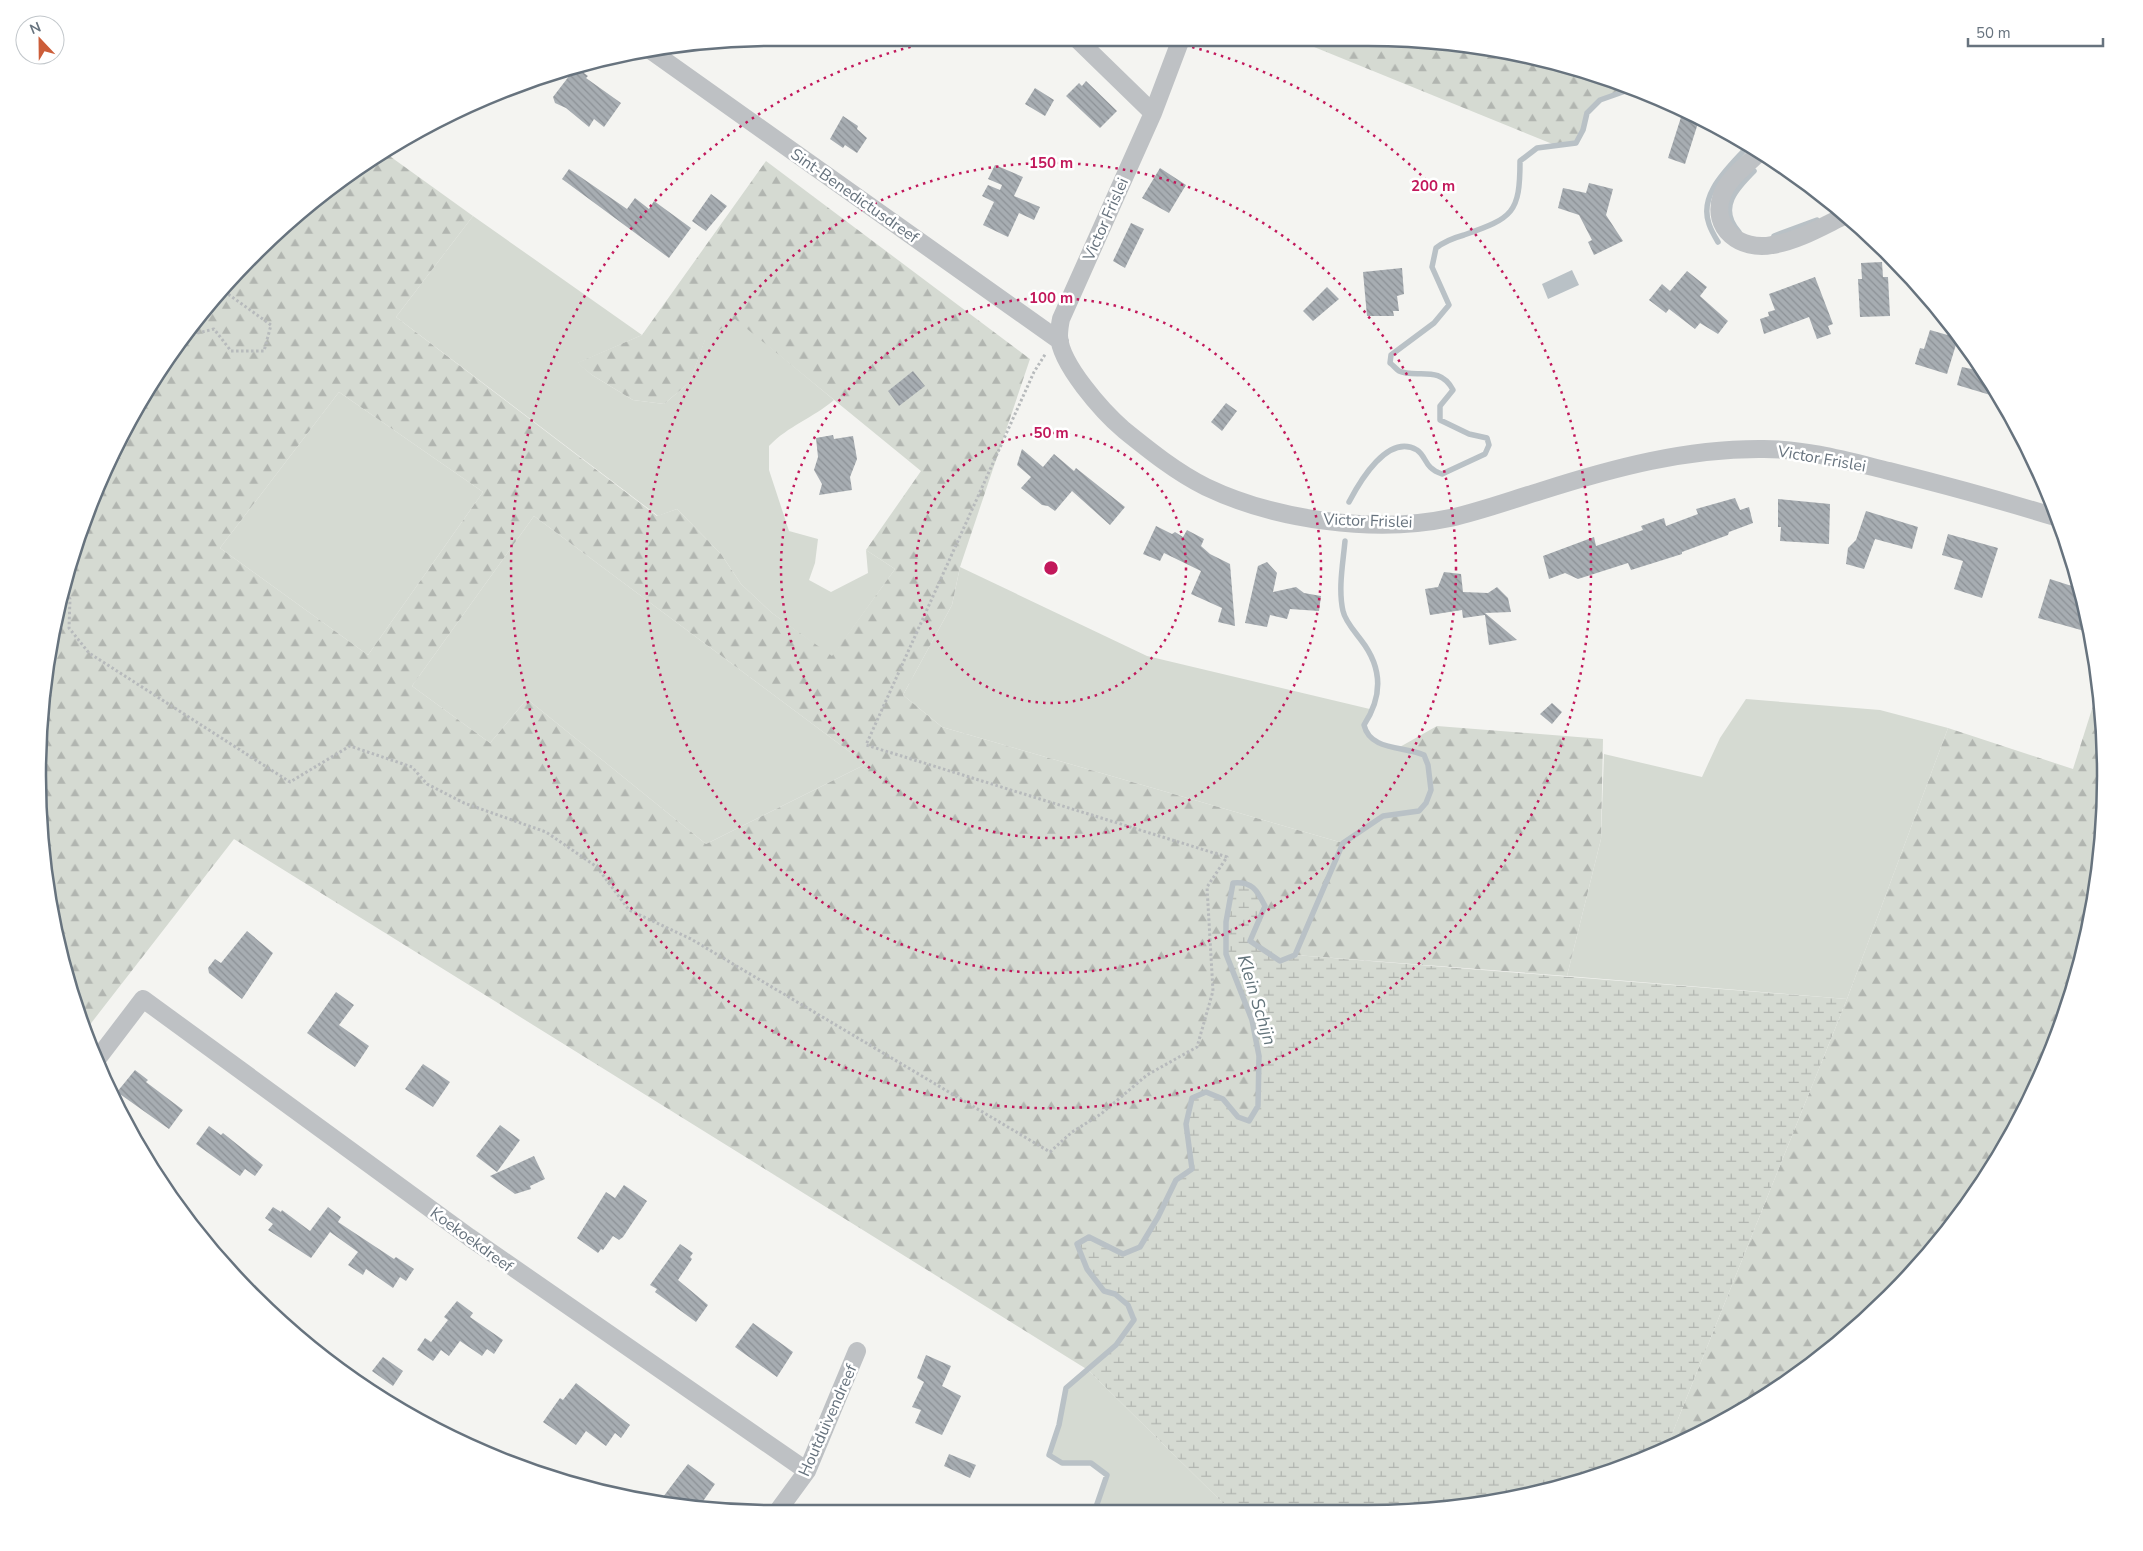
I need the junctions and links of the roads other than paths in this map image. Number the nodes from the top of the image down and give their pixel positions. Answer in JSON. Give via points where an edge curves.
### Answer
{"nodes":[{"id":1,"x":1084,"y":46,"type":"edge"},
{"id":2,"x":1178,"y":46,"type":"edge"},
{"id":3,"x":658,"y":56,"type":"edge"},
{"id":4,"x":1153,"y":113,"type":"junction"},
{"id":5,"x":1754,"y":158,"type":"edge"},
{"id":6,"x":1838,"y":219,"type":"edge"},
{"id":7,"x":1060,"y":341,"type":"junction"},
{"id":8,"x":2048,"y":515,"type":"edge"},
{"id":9,"x":102,"y":1054,"type":"edge"},
{"id":10,"x":857,"y":1351,"type":"dead end"},
{"id":11,"x":807,"y":1471,"type":"junction"},
{"id":12,"x":782,"y":1505,"type":"edge"}],
"edges":[{"from":1,"to":4,"type":"street"},
{"from":2,"to":4,"type":"street","name":"Victor Frislei"},
{"from":3,"to":7,"type":"street","name":"Sint-Benedictusdreef"},
{"from":4,"to":7,"type":"street","name":"Victor Frislei","via":[[1061,319]]},
{"from":5,"to":6,"type":"street","via":[[1722,195],[1721,224],[1733,237],[1746,245],[1770,246]]},
{"from":7,"to":8,"type":"street","name":"Victor Frislei","via":[[1072,367],[1109,417],[1159,459],[1226,496],[1295,516],[1378,524],[1428,522],[1625,466],[1687,454],[1765,448],[1829,456],[1971,491]]},
{"from":9,"to":11,"type":"street","name":"Koekoekdreef","via":[[143,999],[469,1237]]},
{"from":10,"to":11,"type":"street","name":"Houtduivendreef"},
{"from":11,"to":12,"type":"street","name":"Houtduivendreef"}]}
